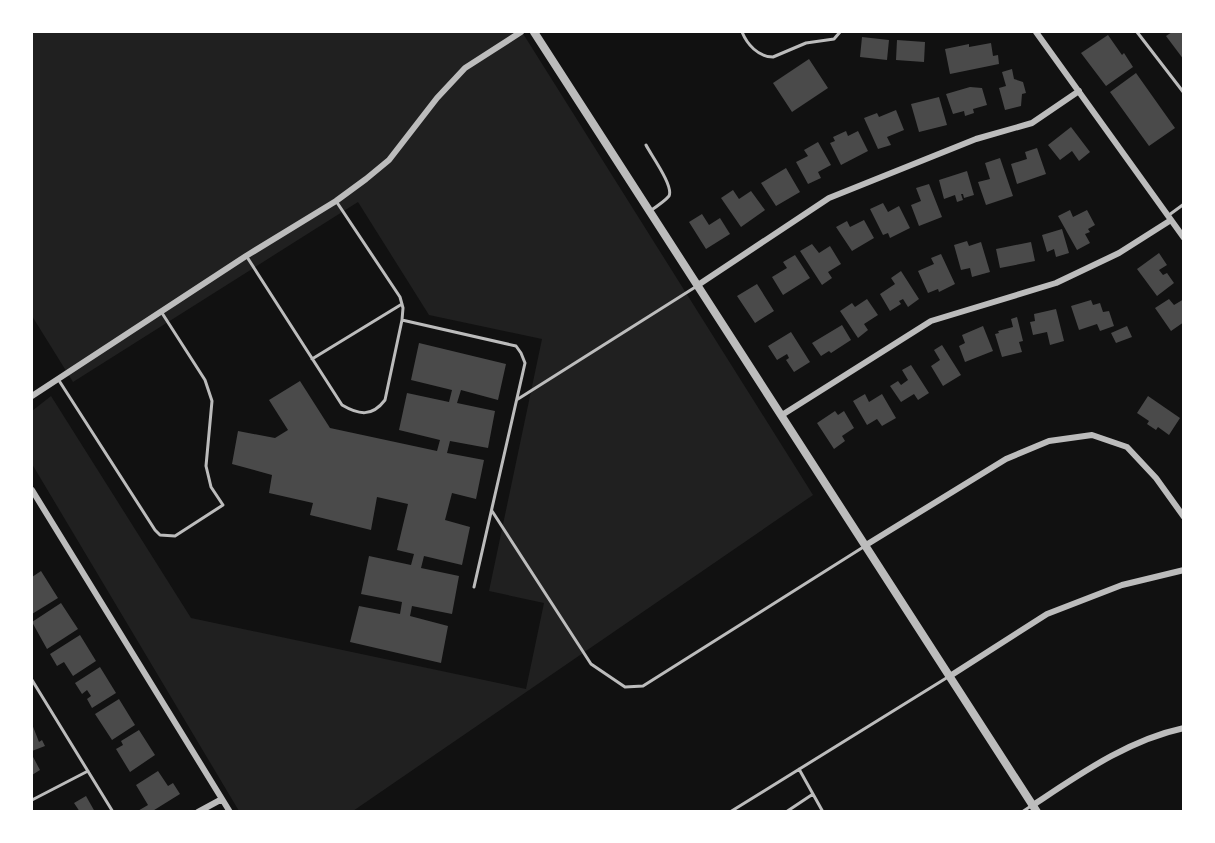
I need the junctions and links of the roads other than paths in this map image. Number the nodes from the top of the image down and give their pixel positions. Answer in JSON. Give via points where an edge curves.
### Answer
{"nodes":[{"id":1,"x":521,"y":32,"type":"edge"},
{"id":2,"x":534,"y":32,"type":"edge"},
{"id":3,"x":742,"y":32,"type":"edge"},
{"id":4,"x":840,"y":32,"type":"edge"},
{"id":5,"x":1036,"y":32,"type":"edge"},
{"id":6,"x":1137,"y":32,"type":"edge"},
{"id":7,"x":1079,"y":91,"type":"junction"},
{"id":8,"x":1184,"y":93,"type":"edge"},
{"id":9,"x":646,"y":145,"type":"dead end"},
{"id":10,"x":336,"y":201,"type":"junction"},
{"id":11,"x":1184,"y":204,"type":"edge"},
{"id":12,"x":650,"y":211,"type":"junction"},
{"id":13,"x":1169,"y":218,"type":"junction"},
{"id":14,"x":1184,"y":238,"type":"edge"},
{"id":15,"x":246,"y":256,"type":"junction"},
{"id":16,"x":698,"y":285,"type":"junction"},
{"id":17,"x":402,"y":304,"type":"junction"},
{"id":18,"x":161,"y":312,"type":"junction"},
{"id":19,"x":402,"y":320,"type":"junction"},
{"id":20,"x":312,"y":359,"type":"junction"},
{"id":21,"x":58,"y":379,"type":"junction"},
{"id":22,"x":32,"y":396,"type":"edge"},
{"id":23,"x":518,"y":399,"type":"junction"},
{"id":24,"x":782,"y":415,"type":"junction"},
{"id":25,"x":33,"y":495,"type":"edge"},
{"id":26,"x":492,"y":512,"type":"junction"},
{"id":27,"x":1184,"y":517,"type":"edge"},
{"id":28,"x":866,"y":545,"type":"junction"},
{"id":29,"x":1184,"y":570,"type":"edge"},
{"id":30,"x":474,"y":587,"type":"dead end"},
{"id":31,"x":950,"y":676,"type":"junction"},
{"id":32,"x":32,"y":680,"type":"edge"},
{"id":33,"x":1184,"y":728,"type":"edge"},
{"id":34,"x":799,"y":769,"type":"junction"},
{"id":35,"x":88,"y":771,"type":"junction"},
{"id":36,"x":813,"y":794,"type":"junction"},
{"id":37,"x":222,"y":799,"type":"junction"},
{"id":38,"x":32,"y":800,"type":"edge"},
{"id":39,"x":1035,"y":808,"type":"edge"},
{"id":40,"x":113,"y":812,"type":"edge"},
{"id":41,"x":198,"y":812,"type":"edge"},
{"id":42,"x":230,"y":812,"type":"edge"},
{"id":43,"x":730,"y":812,"type":"edge"},
{"id":44,"x":786,"y":812,"type":"edge"},
{"id":45,"x":823,"y":812,"type":"edge"},
{"id":46,"x":1022,"y":812,"type":"edge"}],
"edges":[{"from":1,"to":10,"type":"street","via":[[465,68],[389,160]]},
{"from":2,"to":12,"type":"street"},
{"from":3,"to":4,"type":"lane","via":[[754,50],[773,57],[806,43],[834,39]]},
{"from":5,"to":7,"type":"street"},
{"from":6,"to":8,"type":"lane"},
{"from":7,"to":13,"type":"street"},
{"from":7,"to":16,"type":"street","via":[[1032,123],[976,139],[830,198]]},
{"from":9,"to":12,"type":"lane","via":[[670,190],[668,197]]},
{"from":10,"to":15,"type":"street"},
{"from":10,"to":17,"type":"lane"},
{"from":11,"to":13,"type":"lane"},
{"from":12,"to":16,"type":"street"},
{"from":13,"to":14,"type":"street"},
{"from":13,"to":24,"type":"street","via":[[1119,253],[1056,283],[931,321]]},
{"from":15,"to":18,"type":"street"},
{"from":15,"to":20,"type":"lane"},
{"from":16,"to":23,"type":"lane"},
{"from":16,"to":24,"type":"street"},
{"from":17,"to":19,"type":"lane"},
{"from":17,"to":20,"type":"lane"},
{"from":18,"to":21,"type":"street"},
{"from":18,"to":21,"type":"lane","via":[[205,381],[212,400],[206,466],[211,487],[223,505],[175,536],[160,535]]},
{"from":19,"to":20,"type":"lane","via":[[386,400],[371,412],[342,405]]},
{"from":19,"to":23,"type":"lane","via":[[516,346],[525,363]]},
{"from":21,"to":22,"type":"street"},
{"from":23,"to":26,"type":"lane"},
{"from":24,"to":28,"type":"street"},
{"from":25,"to":37,"type":"street"},
{"from":26,"to":28,"type":"lane","via":[[591,664],[626,687],[643,686]]},
{"from":26,"to":30,"type":"lane"},
{"from":27,"to":28,"type":"street","via":[[1127,447],[1092,435],[1049,441],[1006,459]]},
{"from":28,"to":31,"type":"street"},
{"from":29,"to":31,"type":"street","via":[[1122,585],[1047,614]]},
{"from":31,"to":34,"type":"lane"},
{"from":31,"to":39,"type":"street"},
{"from":32,"to":35,"type":"lane"},
{"from":33,"to":39,"type":"street","via":[[1129,747],[1094,766]]},
{"from":34,"to":36,"type":"lane"},
{"from":34,"to":43,"type":"lane"},
{"from":35,"to":38,"type":"lane"},
{"from":35,"to":40,"type":"lane"},
{"from":36,"to":44,"type":"lane"},
{"from":36,"to":45,"type":"lane"},
{"from":37,"to":41,"type":"street"},
{"from":37,"to":42,"type":"street"},
{"from":39,"to":46,"type":"lane"}]}
